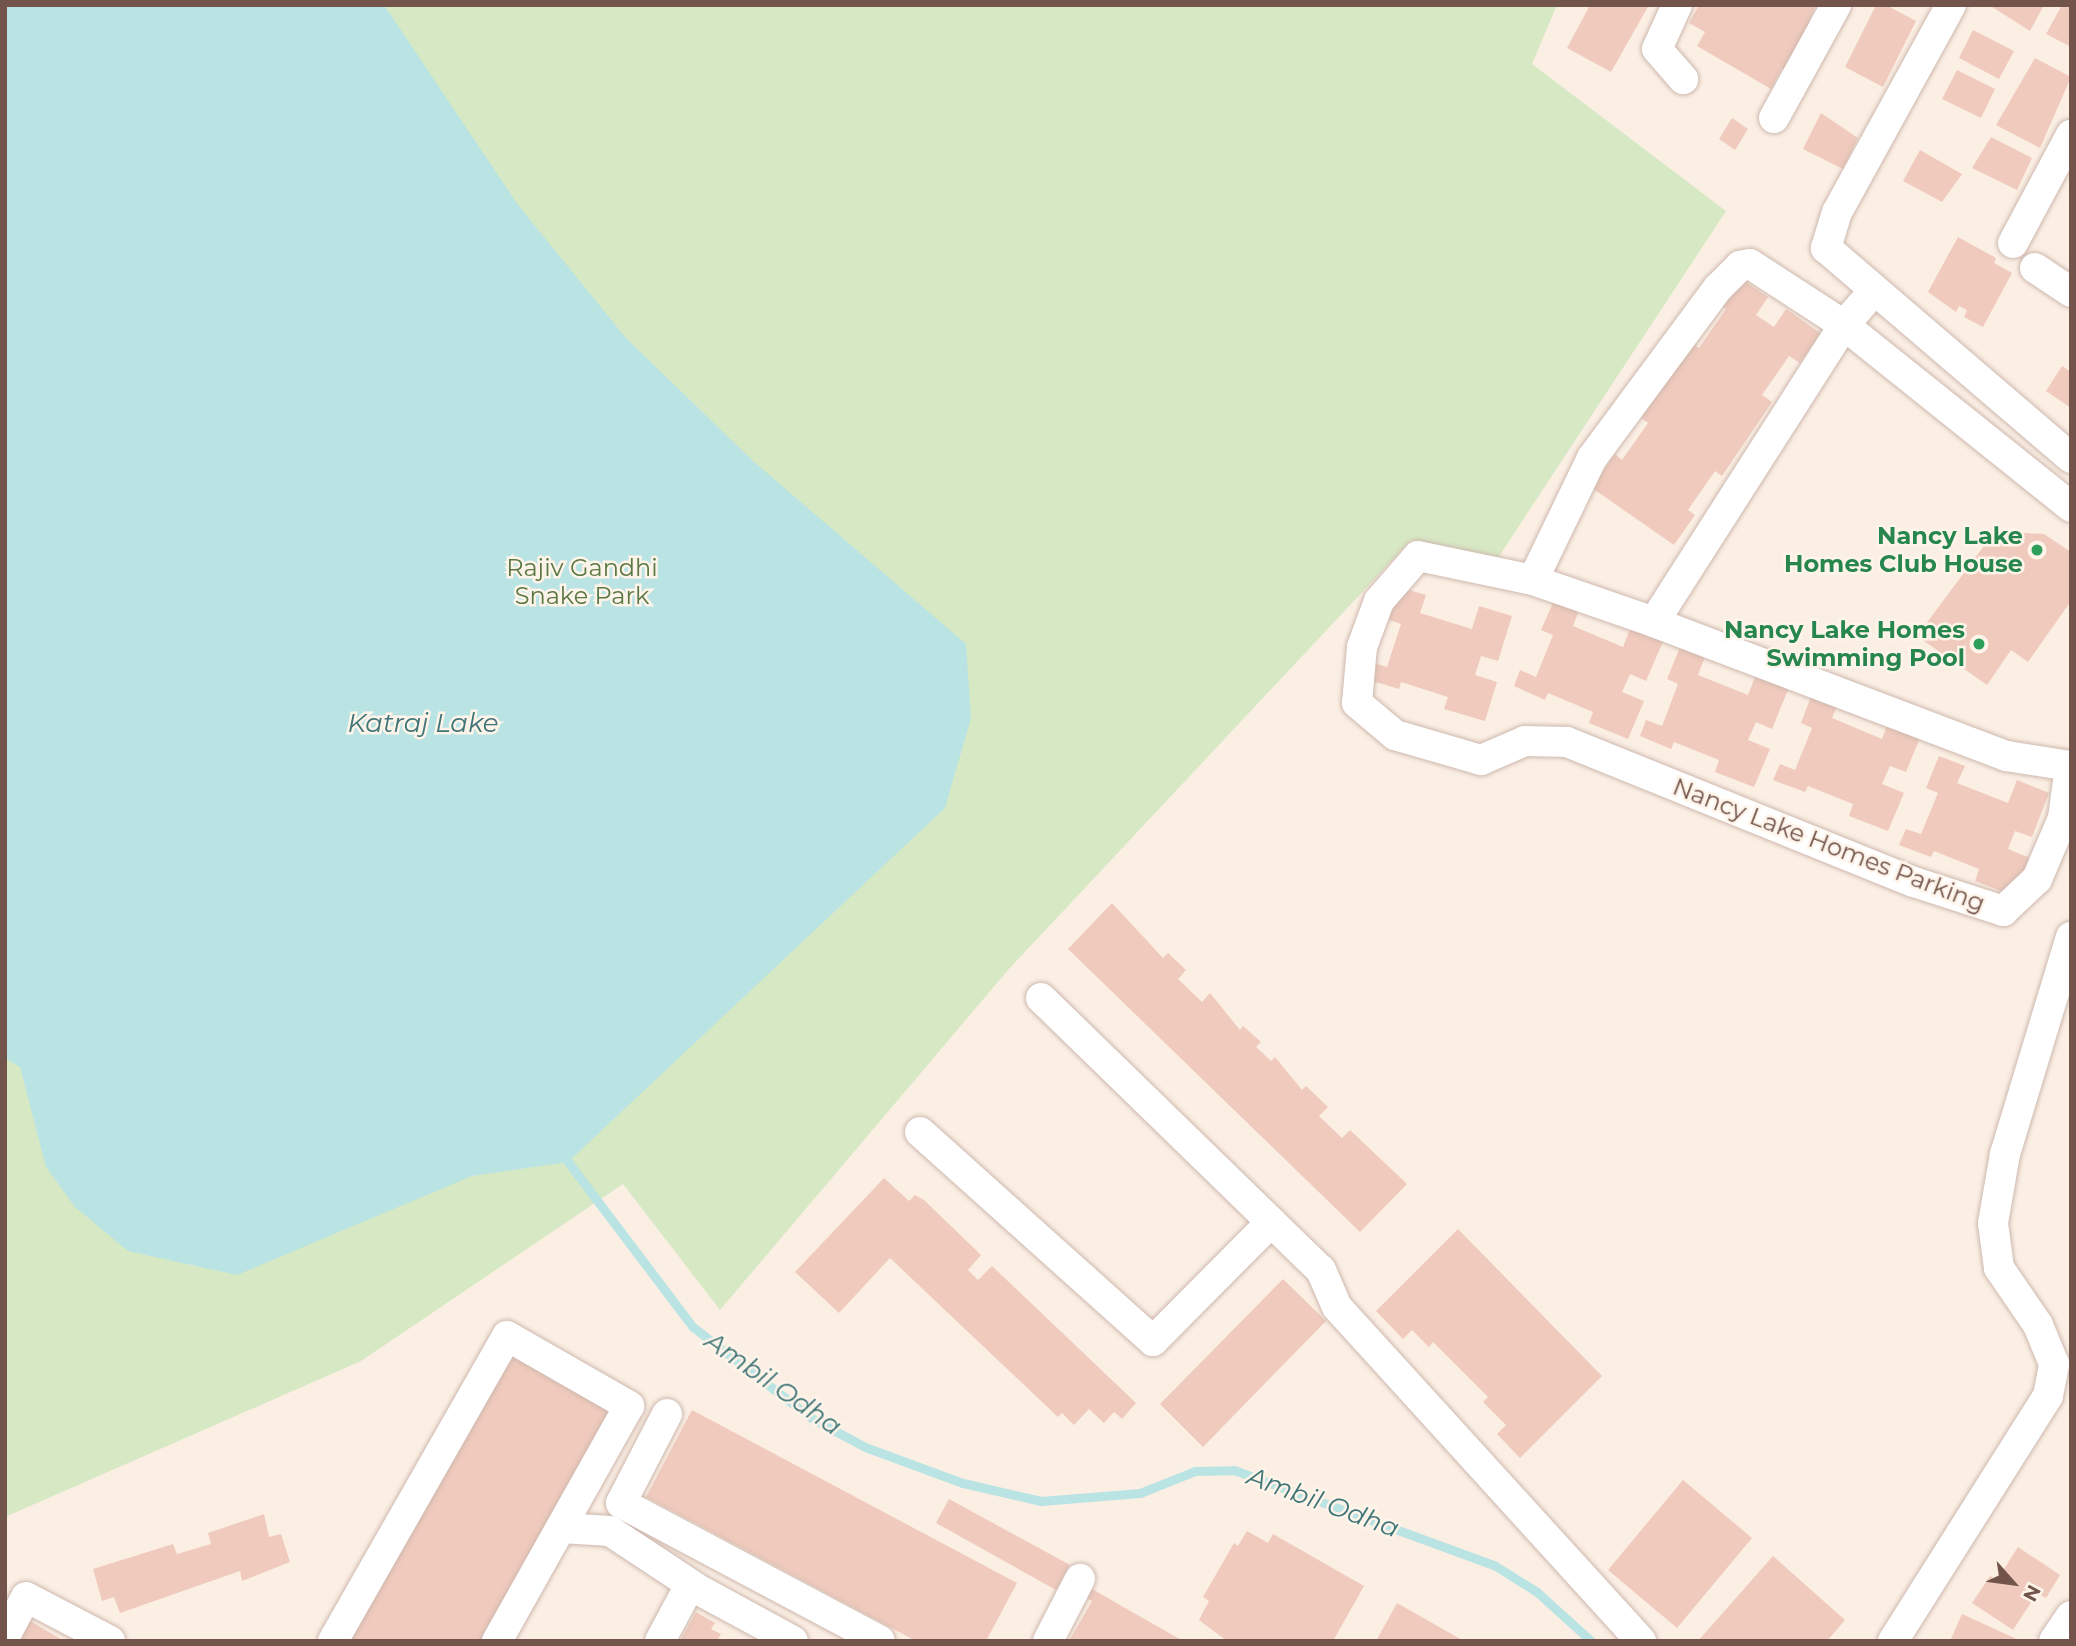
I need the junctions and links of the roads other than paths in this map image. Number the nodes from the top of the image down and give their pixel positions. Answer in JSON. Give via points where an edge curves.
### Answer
{"nodes":[{"id":1,"x":1677,"y":5,"type":"edge"},
{"id":2,"x":1836,"y":5,"type":"edge"},
{"id":3,"x":1951,"y":5,"type":"edge"},
{"id":4,"x":1683,"y":79,"type":"dead end"},
{"id":5,"x":1774,"y":118,"type":"dead end"},
{"id":6,"x":2071,"y":135,"type":"edge"},
{"id":7,"x":2013,"y":243,"type":"dead end"},
{"id":8,"x":2035,"y":268,"type":"dead end"},
{"id":9,"x":1873,"y":292,"type":"junction"},
{"id":10,"x":2071,"y":292,"type":"edge"},
{"id":11,"x":1844,"y":325,"type":"junction"},
{"id":12,"x":2071,"y":458,"type":"edge"},
{"id":13,"x":2071,"y":507,"type":"edge"},
{"id":14,"x":1533,"y":580,"type":"junction"},
{"id":15,"x":1654,"y":622,"type":"junction"},
{"id":16,"x":2070,"y":765,"type":"edge"},
{"id":17,"x":2071,"y":937,"type":"edge"},
{"id":18,"x":1041,"y":998,"type":"dead end"},
{"id":19,"x":920,"y":1132,"type":"dead end"},
{"id":20,"x":1271,"y":1222,"type":"junction"},
{"id":21,"x":667,"y":1414,"type":"dead end"},
{"id":22,"x":561,"y":1528,"type":"junction"},
{"id":23,"x":1080,"y":1579,"type":"dead end"},
{"id":24,"x":695,"y":1587,"type":"junction"},
{"id":25,"x":2071,"y":1616,"type":"edge"},
{"id":26,"x":5,"y":1636,"type":"edge"},
{"id":27,"x":110,"y":1641,"type":"edge"},
{"id":28,"x":333,"y":1641,"type":"edge"},
{"id":29,"x":497,"y":1641,"type":"edge"},
{"id":30,"x":660,"y":1641,"type":"edge"},
{"id":31,"x":793,"y":1641,"type":"edge"},
{"id":32,"x":880,"y":1641,"type":"edge"},
{"id":33,"x":1048,"y":1641,"type":"edge"},
{"id":34,"x":1641,"y":1641,"type":"edge"},
{"id":35,"x":1893,"y":1641,"type":"edge"},
{"id":36,"x":2054,"y":1641,"type":"edge"}],
"edges":[{"from":1,"to":4,"type":"street","via":[[1657,49]]},
{"from":2,"to":5,"type":"street"},
{"from":3,"to":9,"type":"street","via":[[1838,212],[1826,248]]},
{"from":6,"to":7,"type":"street"},
{"from":8,"to":10,"type":"street"},
{"from":9,"to":11,"type":"street"},
{"from":9,"to":12,"type":"street"},
{"from":11,"to":13,"type":"street"},
{"from":11,"to":14,"type":"street","via":[[1779,278],[1750,264],[1740,266],[1685,328],[1592,458]]},
{"from":11,"to":15,"type":"street"},
{"from":14,"to":15,"type":"street","name":"Nancy Lake Homes Parking"},
{"from":14,"to":16,"type":"street","name":"Nancy Lake Homes Parking","via":[[1418,555],[1379,601],[1362,647],[1357,703],[1395,735],[1481,761],[1525,741],[1567,743],[1914,882],[2003,911],[2037,879],[2063,818]]},
{"from":15,"to":16,"type":"street","name":"Nancy Lake Homes Parking","via":[[2006,756]]},
{"from":17,"to":35,"type":"street","via":[[2004,1154],[1993,1223],[1999,1268],[2038,1325],[2054,1364],[2048,1396]]},
{"from":18,"to":20,"type":"street"},
{"from":19,"to":20,"type":"street","via":[[1153,1341]]},
{"from":20,"to":34,"type":"street","via":[[1321,1270],[1337,1307]]},
{"from":21,"to":32,"type":"street","via":[[621,1503]]},
{"from":22,"to":24,"type":"street","via":[[610,1531]]},
{"from":22,"to":28,"type":"street","via":[[629,1406],[506,1336]]},
{"from":22,"to":29,"type":"street"},
{"from":23,"to":33,"type":"street"},
{"from":24,"to":30,"type":"street","via":[[690,1585]]},
{"from":24,"to":31,"type":"street"},
{"from":25,"to":36,"type":"street"},
{"from":26,"to":27,"type":"street","via":[[26,1597]]}]}
